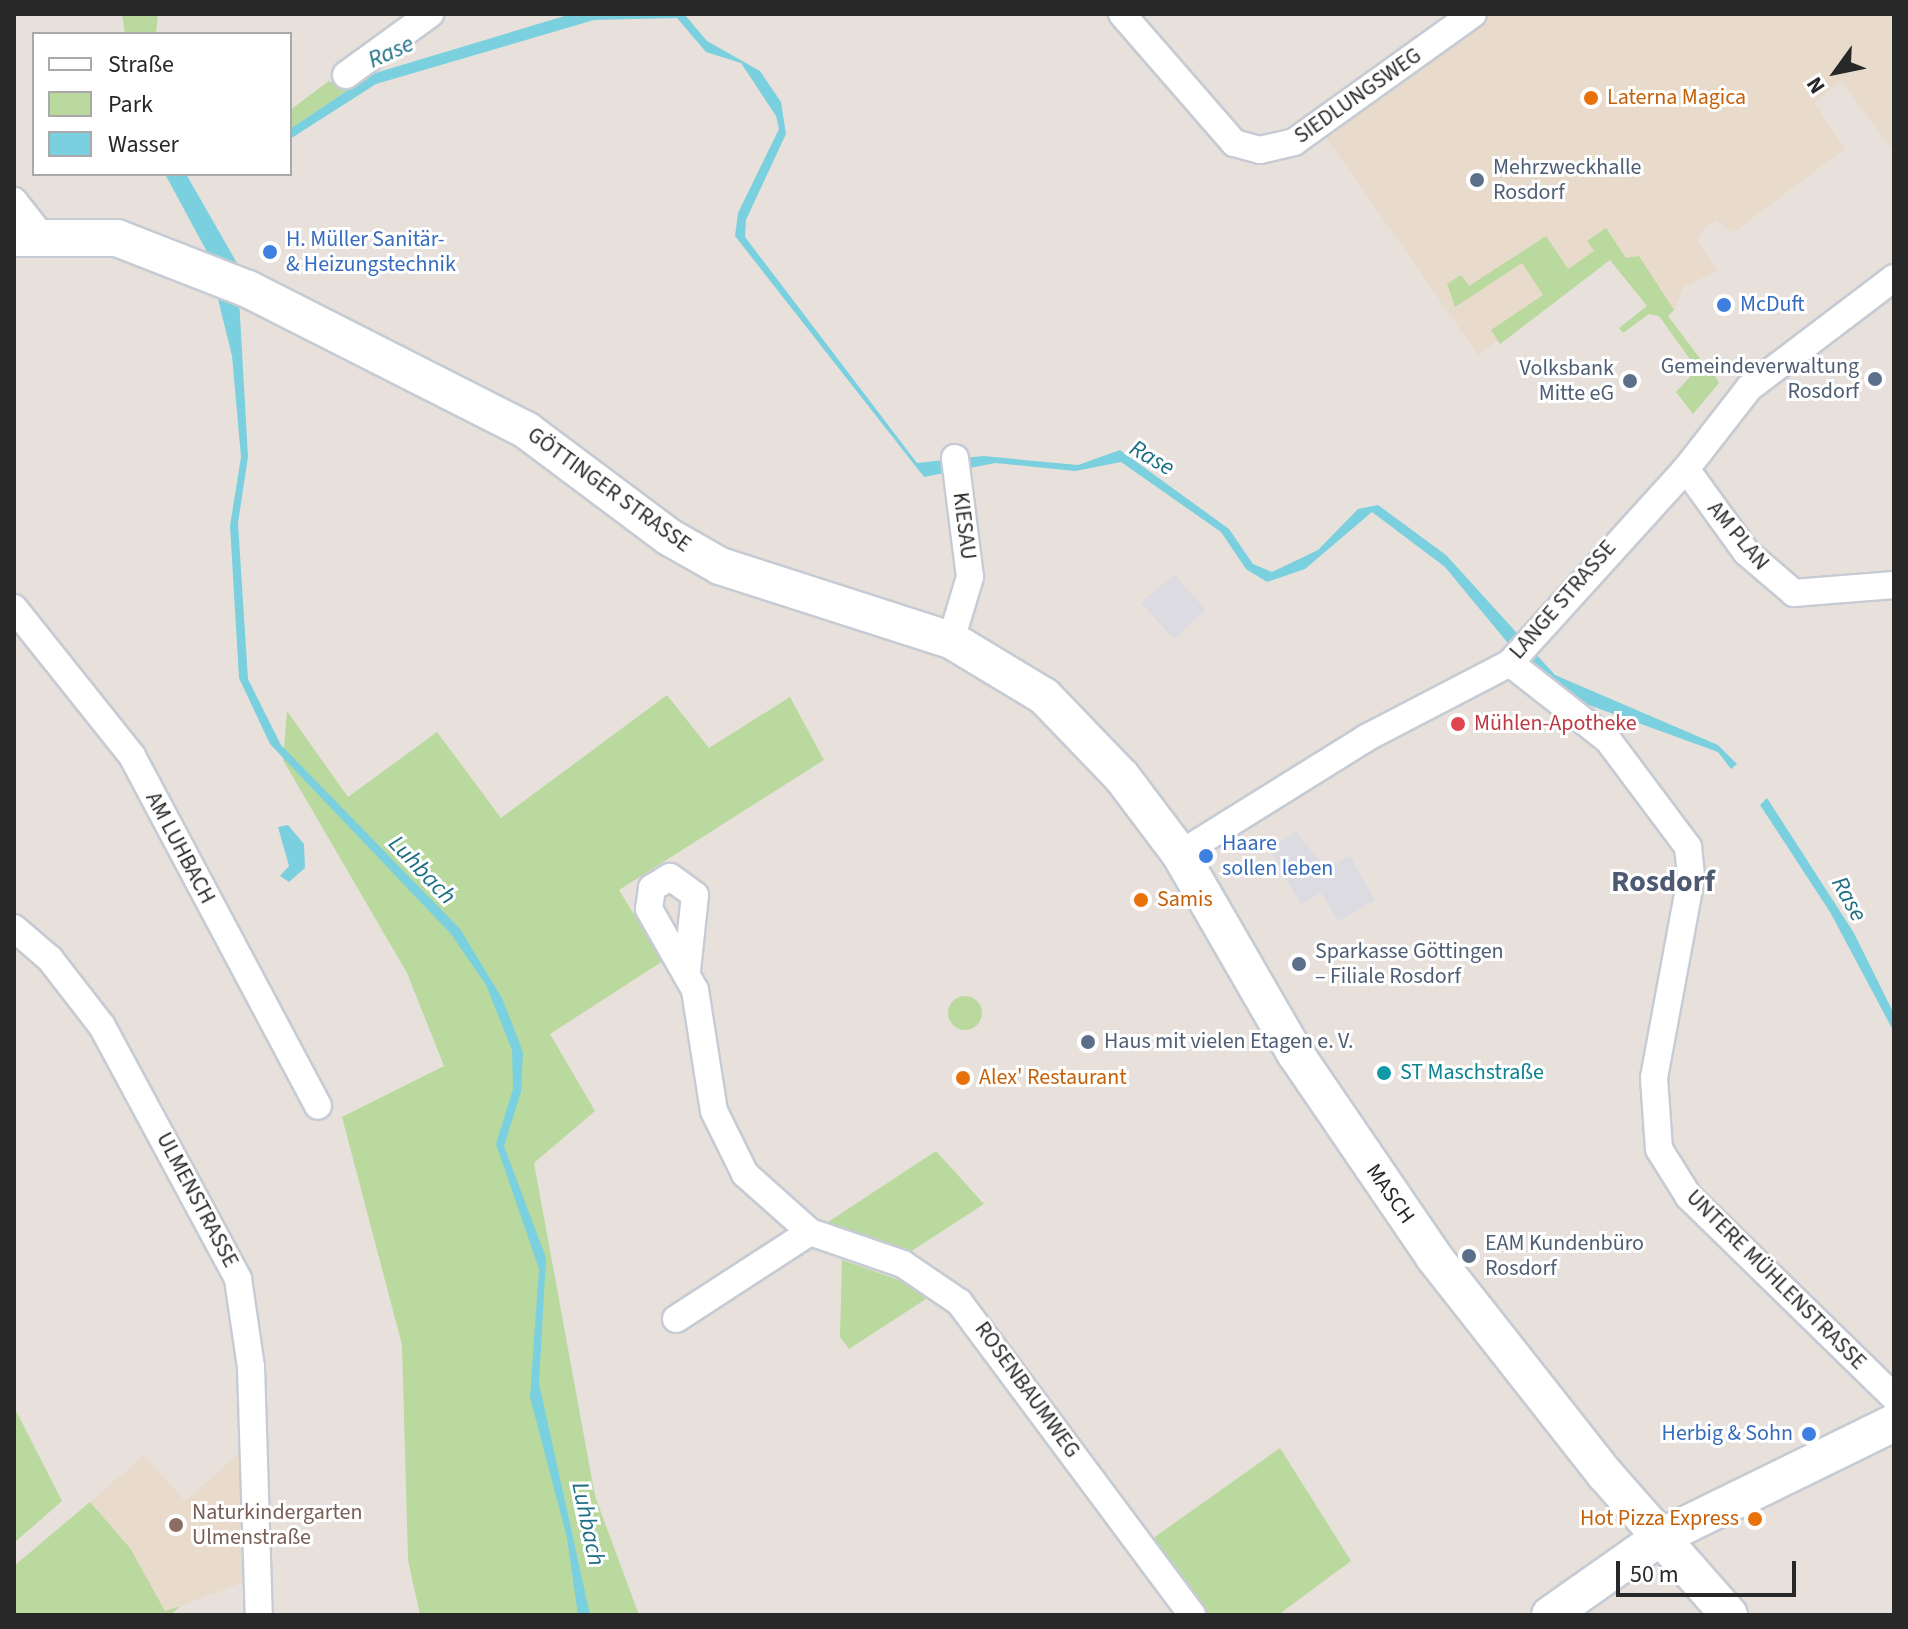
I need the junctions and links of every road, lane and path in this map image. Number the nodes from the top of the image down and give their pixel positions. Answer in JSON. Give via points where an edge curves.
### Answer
{"nodes":[{"id":1,"x":430,"y":14,"type":"edge"},
{"id":2,"x":1122,"y":14,"type":"edge"},
{"id":3,"x":1473,"y":14,"type":"edge"},
{"id":4,"x":346,"y":75,"type":"dead end"},
{"id":5,"x":14,"y":201,"type":"edge"},
{"id":6,"x":27,"y":236,"type":"edge"},
{"id":7,"x":1894,"y":278,"type":"edge"},
{"id":8,"x":956,"y":466,"type":"dead end"},
{"id":9,"x":1686,"y":469,"type":"junction"},
{"id":10,"x":1894,"y":585,"type":"edge"},
{"id":11,"x":14,"y":608,"type":"edge"},
{"id":12,"x":951,"y":640,"type":"junction"},
{"id":13,"x":1517,"y":653,"type":"junction"},
{"id":14,"x":1157,"y":824,"type":"joint"},
{"id":15,"x":1180,"y":854,"type":"junction"},
{"id":16,"x":14,"y":928,"type":"edge"},
{"id":17,"x":687,"y":970,"type":"dead end"},
{"id":18,"x":318,"y":1106,"type":"dead end"},
{"id":19,"x":810,"y":1232,"type":"junction"},
{"id":20,"x":676,"y":1319,"type":"dead end"},
{"id":21,"x":1894,"y":1397,"type":"edge"},
{"id":22,"x":1894,"y":1423,"type":"edge"},
{"id":23,"x":1659,"y":1538,"type":"junction"},
{"id":24,"x":259,"y":1615,"type":"edge"},
{"id":25,"x":1192,"y":1615,"type":"edge"},
{"id":26,"x":1550,"y":1615,"type":"edge"},
{"id":27,"x":1729,"y":1615,"type":"edge"}],
"edges":[{"from":1,"to":4,"type":"street"},
{"from":2,"to":3,"type":"street","name":"SIEDLUNGSWEG","via":[[1234,143],[1260,150],[1294,142]]},
{"from":5,"to":6,"type":"street"},
{"from":6,"to":12,"type":"street","name":"GÖTTINGER STRASSE","via":[[117,238],[193,264],[526,430],[669,537],[720,566]]},
{"from":7,"to":9,"type":"street","name":"LANGE STRASSE","via":[[1757,380]]},
{"from":8,"to":12,"type":"street","name":"KIESAU","via":[[970,577]]},
{"from":9,"to":10,"type":"street","name":"AM PLAN","via":[[1746,552],[1794,593]]},
{"from":9,"to":13,"type":"street","name":"LANGE STRASSE"},
{"from":11,"to":18,"type":"street","name":"AM LUHBACH","via":[[132,756]]},
{"from":12,"to":14,"type":"street","name":"GÖTTINGER STRASSE","via":[[1044,696]]},
{"from":13,"to":15,"type":"street","name":"LANGE STRASSE","via":[[1366,738]]},
{"from":13,"to":21,"type":"street","name":"UNTERE MÜHLENSTRASSE","via":[[1608,740],[1688,847],[1691,878],[1654,1078],[1659,1149],[1689,1197]]},
{"from":14,"to":15,"type":"street","name":"MASCH"},
{"from":15,"to":23,"type":"street","name":"MASCH","via":[[1363,1157]]},
{"from":16,"to":24,"type":"street","name":"ULMENSTRASSE","via":[[61,971],[102,1026],[238,1279],[251,1367]]},
{"from":17,"to":19,"type":"street","name":"ROSENBAUMWEG","via":[[719,1126],[764,1197]]},
{"from":19,"to":20,"type":"street"},
{"from":19,"to":25,"type":"street","name":"ROSENBAUMWEG","via":[[903,1264],[959,1302]]},
{"from":22,"to":23,"type":"street"},
{"from":23,"to":26,"type":"street"},
{"from":23,"to":27,"type":"street","name":"MASCH"}]}
